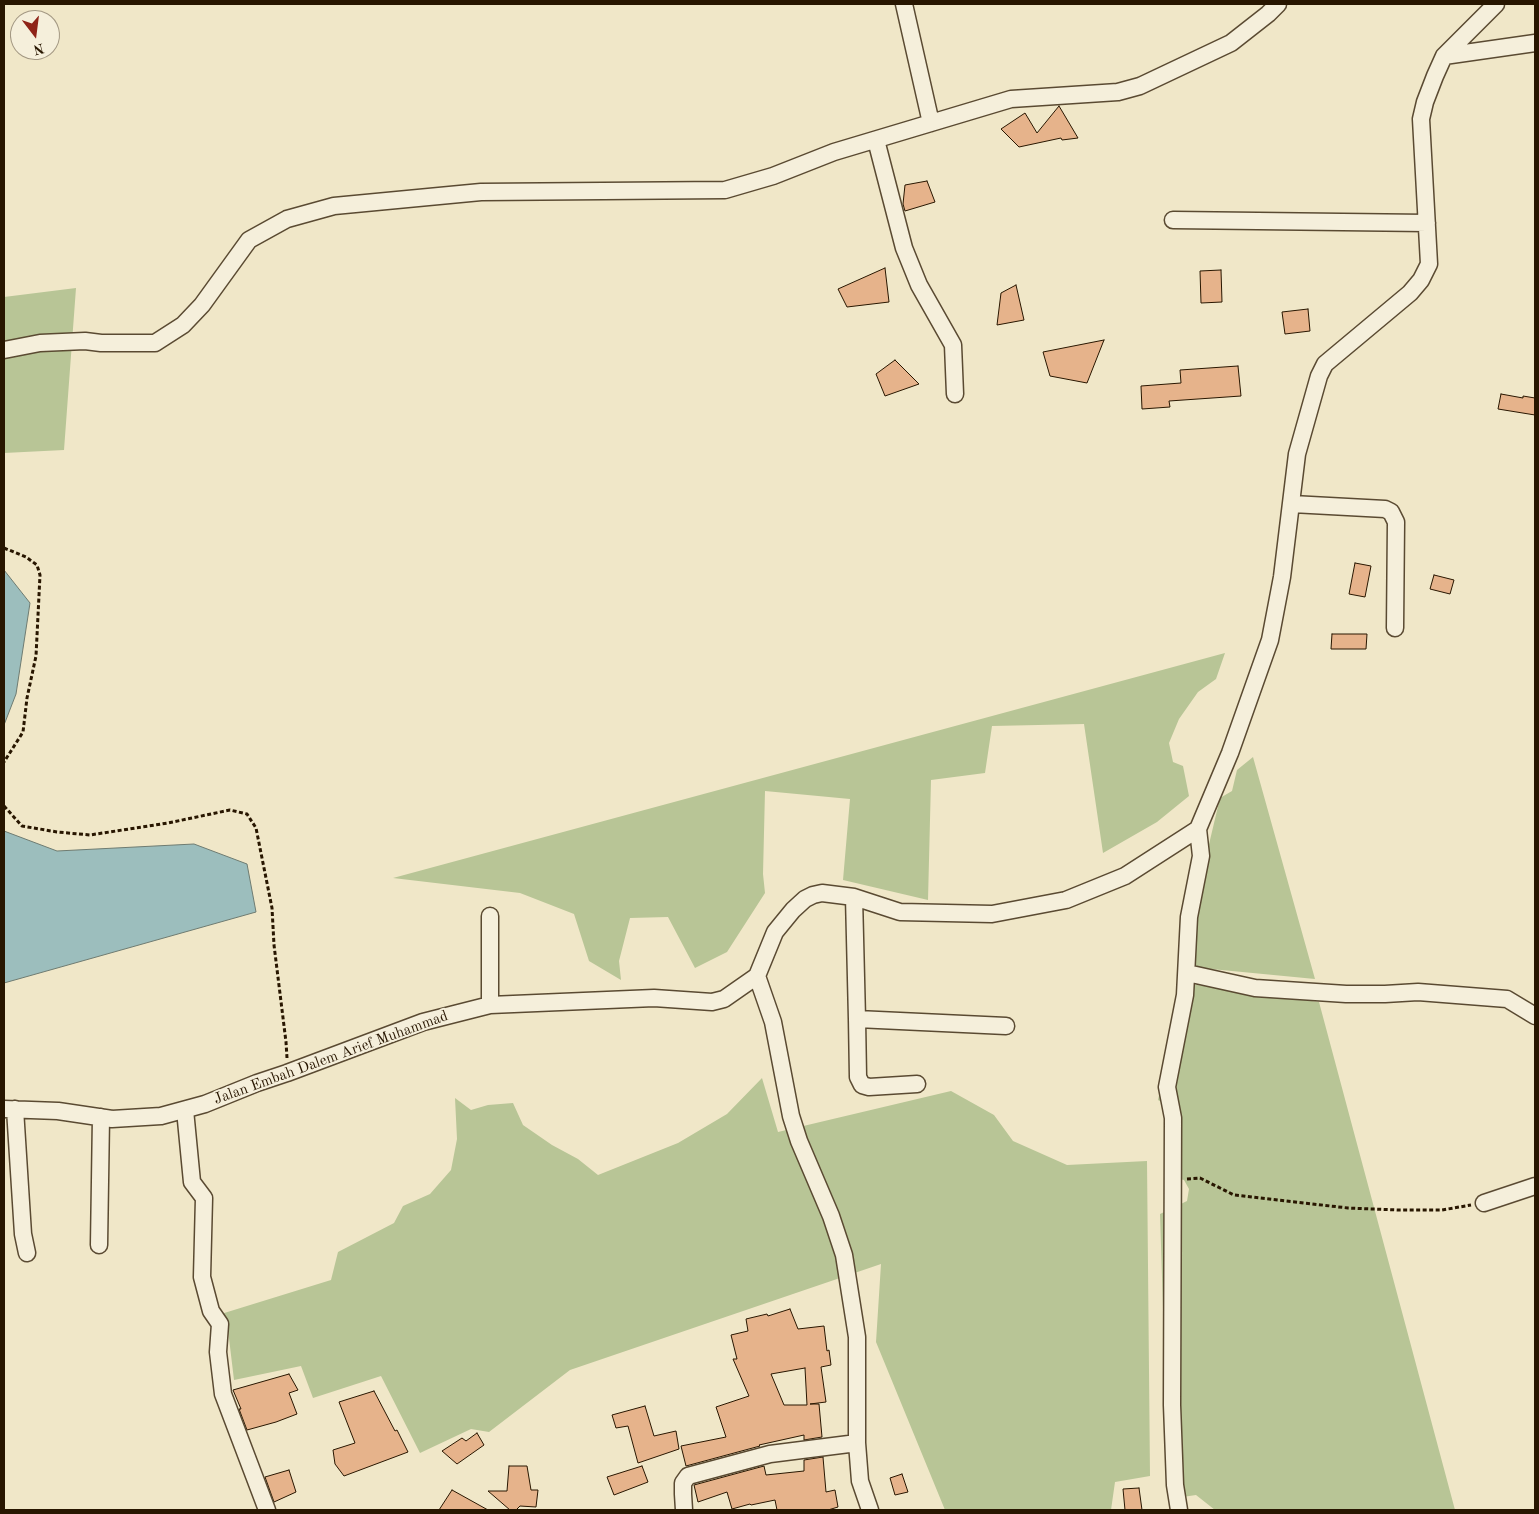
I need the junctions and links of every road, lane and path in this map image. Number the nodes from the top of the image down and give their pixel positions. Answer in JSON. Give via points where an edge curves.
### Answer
{"nodes":[{"id":1,"x":904,"y":4,"type":"edge"},
{"id":2,"x":1278,"y":4,"type":"edge"},
{"id":3,"x":1496,"y":4,"type":"edge"},
{"id":4,"x":1535,"y":42,"type":"edge"},
{"id":5,"x":1444,"y":56,"type":"junction"},
{"id":6,"x":931,"y":123,"type":"junction"},
{"id":7,"x":876,"y":140,"type":"junction"},
{"id":8,"x":1173,"y":220,"type":"dead end"},
{"id":9,"x":1427,"y":223,"type":"junction"},
{"id":10,"x":4,"y":350,"type":"edge"},
{"id":11,"x":955,"y":394,"type":"dead end"},
{"id":12,"x":1292,"y":504,"type":"junction"},
{"id":13,"x":4,"y":548,"type":"edge"},
{"id":14,"x":1395,"y":628,"type":"dead end"},
{"id":15,"x":4,"y":762,"type":"edge"},
{"id":16,"x":4,"y":806,"type":"edge"},
{"id":17,"x":1198,"y":829,"type":"junction"},
{"id":18,"x":854,"y":896,"type":"junction"},
{"id":19,"x":490,"y":916,"type":"dead end"},
{"id":20,"x":1187,"y":973,"type":"junction"},
{"id":21,"x":757,"y":976,"type":"junction"},
{"id":22,"x":490,"y":1005,"type":"junction"},
{"id":23,"x":1535,"y":1016,"type":"edge"},
{"id":24,"x":857,"y":1019,"type":"junction"},
{"id":25,"x":1006,"y":1026,"type":"dead end"},
{"id":26,"x":287,"y":1073,"type":"junction"},
{"id":27,"x":917,"y":1084,"type":"dead end"},
{"id":28,"x":10,"y":1109,"type":"edge"},
{"id":29,"x":185,"y":1110,"type":"junction"},
{"id":30,"x":102,"y":1117,"type":"junction"},
{"id":31,"x":1174,"y":1180,"type":"junction"},
{"id":32,"x":1535,"y":1186,"type":"edge"},
{"id":33,"x":1484,"y":1203,"type":"joint"},
{"id":34,"x":99,"y":1245,"type":"dead end"},
{"id":35,"x":27,"y":1253,"type":"dead end"},
{"id":36,"x":857,"y":1443,"type":"junction"},
{"id":37,"x":267,"y":1510,"type":"edge"},
{"id":38,"x":684,"y":1510,"type":"edge"},
{"id":39,"x":870,"y":1510,"type":"edge"},
{"id":40,"x":1179,"y":1510,"type":"edge"}],
"edges":[{"from":1,"to":6,"type":"street"},
{"from":2,"to":6,"type":"street","via":[[1231,43],[1140,86],[1118,92],[1011,99]]},
{"from":3,"to":5,"type":"street"},
{"from":4,"to":5,"type":"street"},
{"from":5,"to":9,"type":"street","via":[[1421,119]]},
{"from":6,"to":7,"type":"street"},
{"from":7,"to":10,"type":"street","via":[[725,190],[480,192],[334,206],[287,219],[249,240],[202,305],[183,325],[155,343],[40,343]]},
{"from":7,"to":11,"type":"street","via":[[904,248],[919,285],[953,345]]},
{"from":8,"to":9,"type":"street"},
{"from":9,"to":12,"type":"street","via":[[1429,264],[1421,280],[1322,368],[1297,454]]},
{"from":12,"to":14,"type":"street","via":[[1385,509],[1391,512],[1396,522]]},
{"from":12,"to":17,"type":"street","via":[[1270,640],[1230,753]]},
{"from":13,"to":15,"type":"path","via":[[26,556],[37,565],[40,575],[36,656],[23,732]]},
{"from":16,"to":26,"type":"path","via":[[22,826],[90,835],[230,810],[247,814],[256,828],[272,908]]},
{"from":17,"to":18,"type":"street","via":[[1125,876],[1057,902],[992,914],[900,912]]},
{"from":17,"to":20,"type":"street","via":[[1201,856],[1189,917]]},
{"from":18,"to":21,"type":"street","via":[[822,894],[805,899],[774,932]]},
{"from":18,"to":24,"type":"street"},
{"from":19,"to":22,"type":"street"},
{"from":20,"to":23,"type":"street","via":[[1255,988],[1346,994],[1418,992],[1508,999]]},
{"from":20,"to":31,"type":"street","via":[[1168,1087],[1173,1118]]},
{"from":21,"to":22,"type":"street","name":"Jalan Embah Dalem Arief Muhammad","via":[[724,999],[712,1002],[654,998]]},
{"from":21,"to":36,"type":"street","via":[[773,1022],[791,1116],[844,1255],[857,1337]]},
{"from":22,"to":26,"type":"street","name":"Jalan Embah Dalem Arief Muhammad","via":[[423,1022]]},
{"from":24,"to":25,"type":"street"},
{"from":24,"to":27,"type":"street","via":[[858,1078],[862,1085]]},
{"from":26,"to":29,"type":"street","name":"Jalan Embah Dalem Arief Muhammad"},
{"from":28,"to":30,"type":"street","name":"Jalan Embah Dalem Arief Muhammad"},
{"from":28,"to":35,"type":"street"},
{"from":29,"to":30,"type":"street","name":"Jalan Embah Dalem Arief Muhammad","via":[[161,1116]]},
{"from":29,"to":37,"type":"street","via":[[192,1182],[204,1198],[202,1277],[211,1311],[220,1324],[218,1352],[223,1394]]},
{"from":30,"to":34,"type":"street"},
{"from":31,"to":33,"type":"path","via":[[1200,1178],[1234,1195],[1348,1208],[1442,1210]]},
{"from":31,"to":40,"type":"street","via":[[1172,1405]]},
{"from":32,"to":33,"type":"street"},
{"from":36,"to":38,"type":"street","via":[[770,1454],[688,1476],[683,1483]]},
{"from":36,"to":39,"type":"street","via":[[860,1481]]}]}
